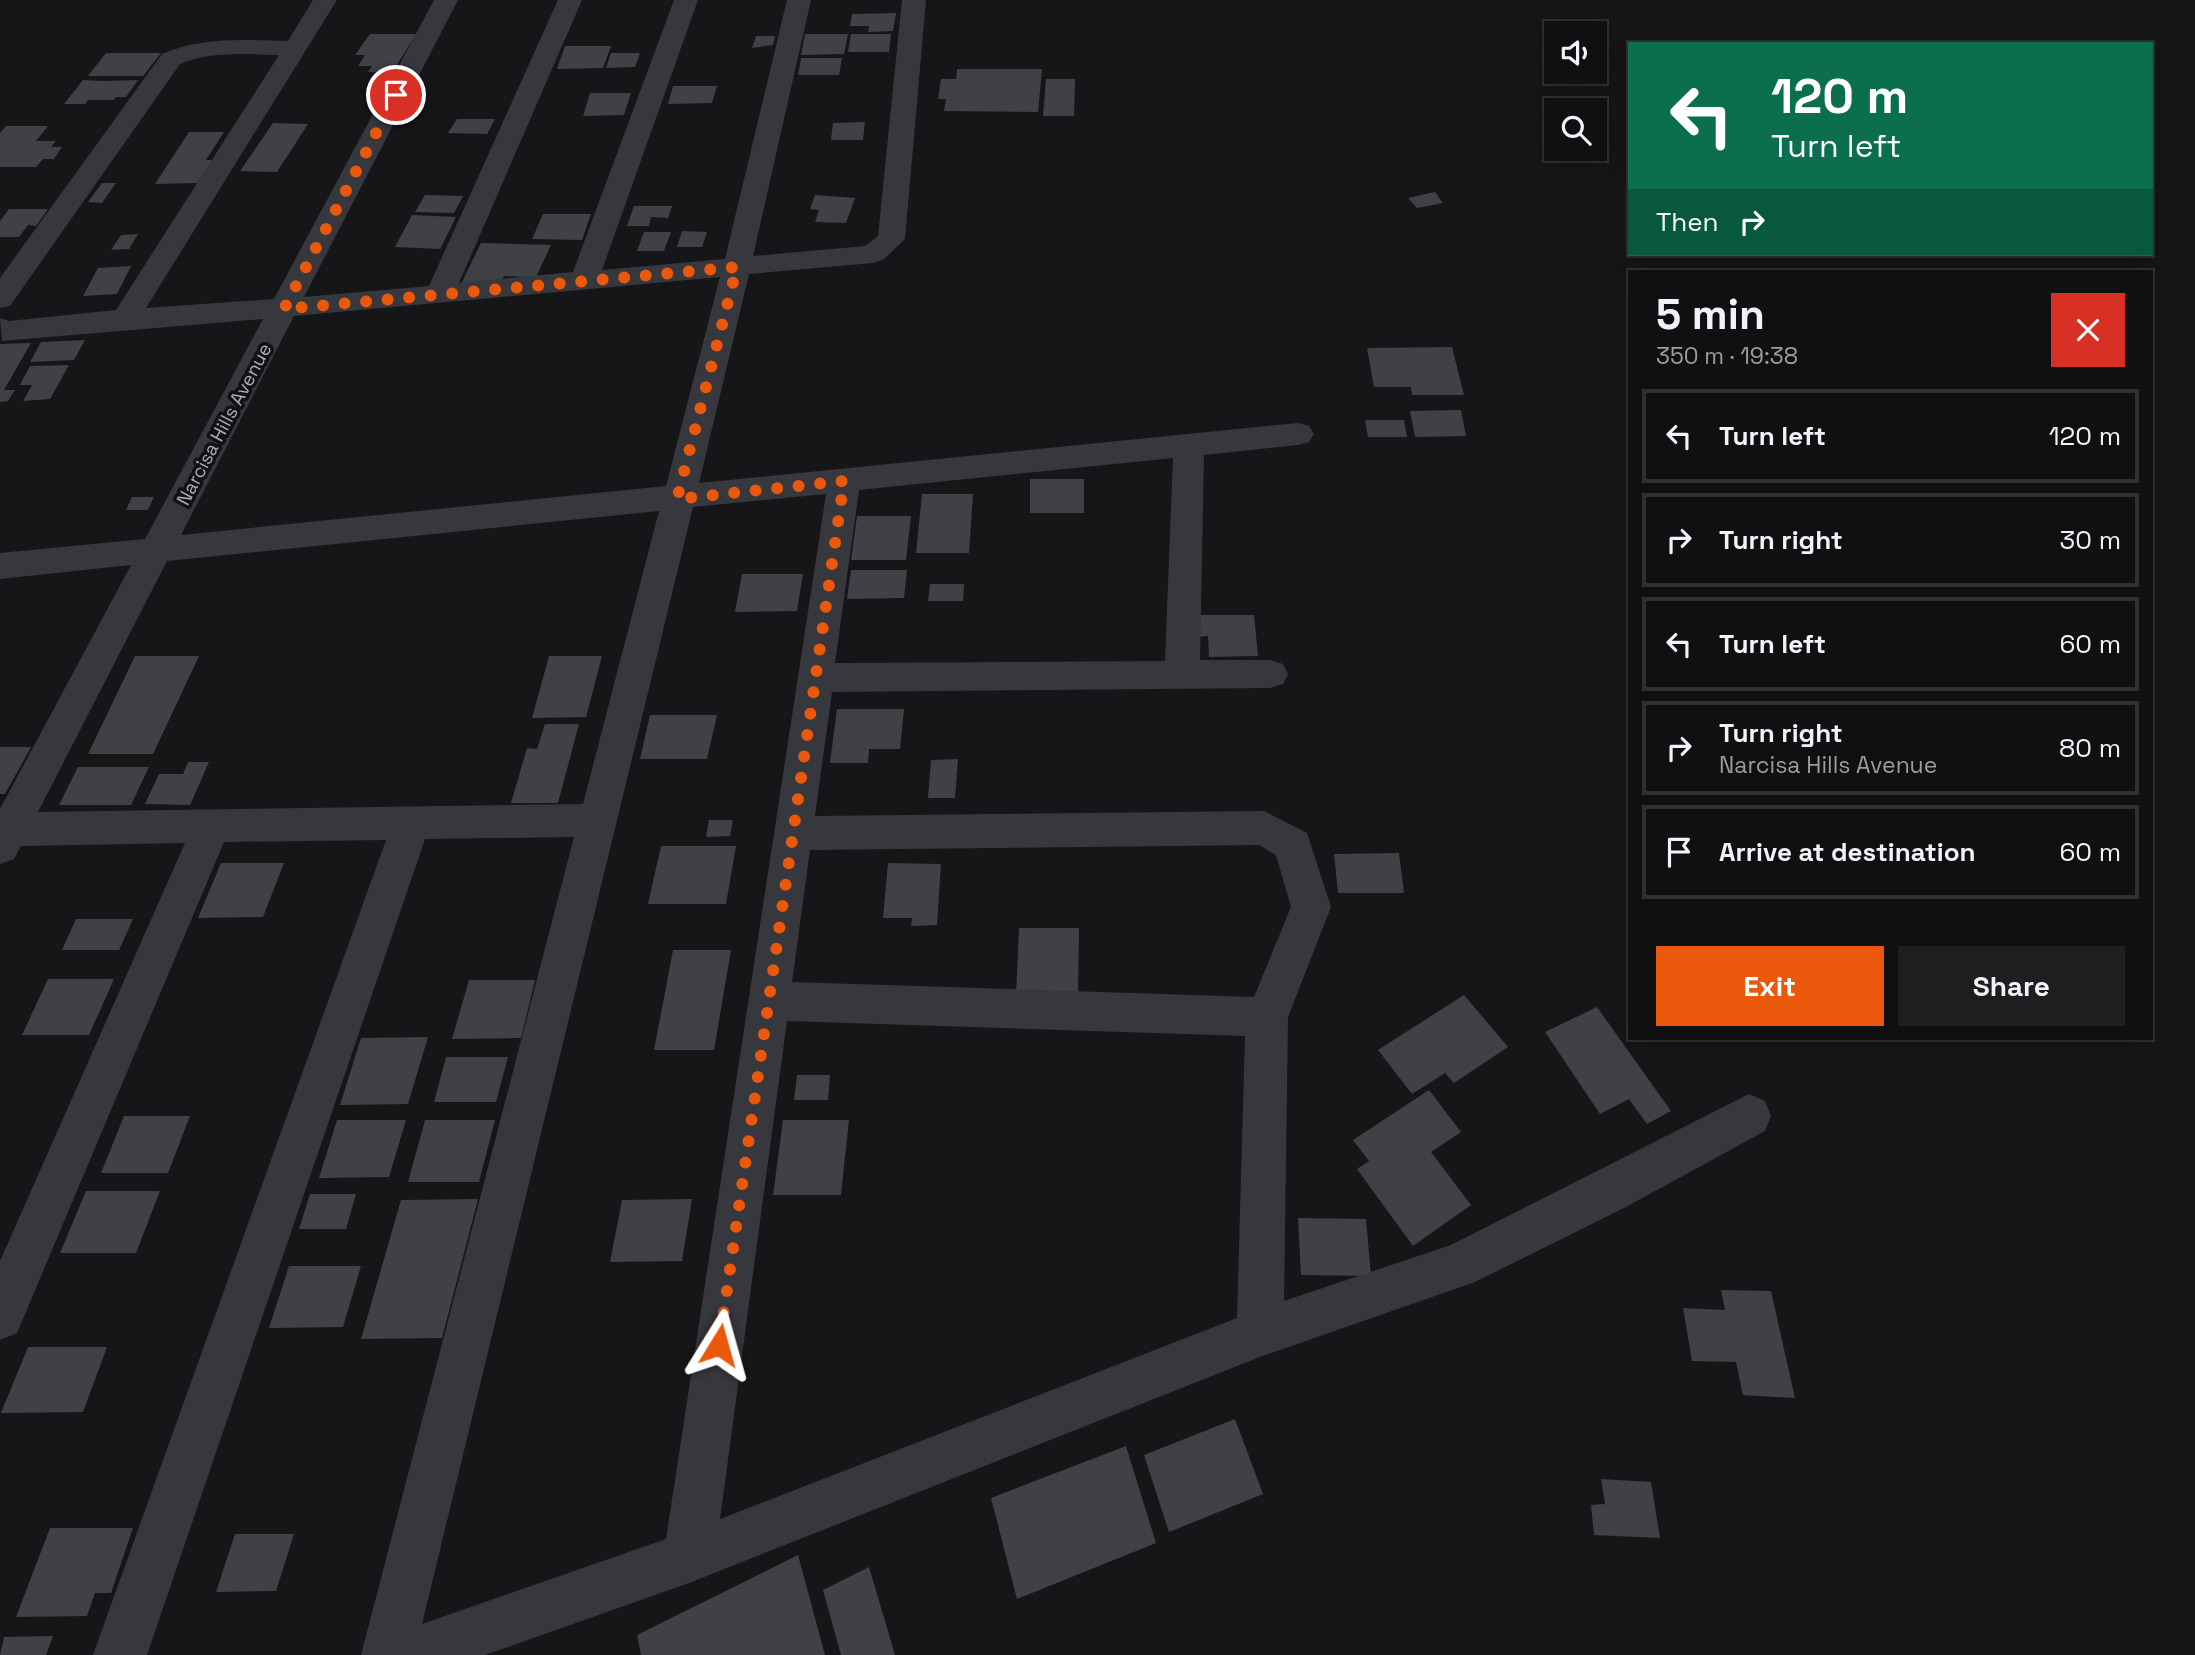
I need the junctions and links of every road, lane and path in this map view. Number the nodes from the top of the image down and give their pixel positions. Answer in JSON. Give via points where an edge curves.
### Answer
{"nodes":[{"id":1,"x":326,"y":0,"type":"edge"},
{"id":2,"x":446,"y":0,"type":"edge"},
{"id":3,"x":570,"y":0,"type":"edge"},
{"id":4,"x":686,"y":0,"type":"edge"},
{"id":5,"x":799,"y":0,"type":"edge"},
{"id":6,"x":914,"y":0,"type":"edge"},
{"id":7,"x":295,"y":48,"type":"junction"},
{"id":8,"x":737,"y":267,"type":"junction"},
{"id":9,"x":584,"y":282,"type":"junction"},
{"id":10,"x":439,"y":295,"type":"junction"},
{"id":11,"x":0,"y":299,"type":"edge"},
{"id":12,"x":284,"y":309,"type":"junction"},
{"id":13,"x":125,"y":319,"type":"junction"},
{"id":14,"x":0,"y":327,"type":"edge"},
{"id":15,"x":1298,"y":434,"type":"dead end"},
{"id":16,"x":1189,"y":444,"type":"junction"},
{"id":17,"x":844,"y":481,"type":"junction"},
{"id":18,"x":677,"y":499,"type":"junction"},
{"id":19,"x":157,"y":552,"type":"junction"},
{"id":20,"x":0,"y":566,"type":"edge"},
{"id":21,"x":1270,"y":674,"type":"dead end"},
{"id":22,"x":1182,"y":675,"type":"junction"},
{"id":23,"x":816,"y":678,"type":"junction"},
{"id":24,"x":597,"y":820,"type":"junction"},
{"id":25,"x":411,"y":823,"type":"junction"},
{"id":26,"x":212,"y":826,"type":"junction"},
{"id":27,"x":793,"y":834,"type":"junction"},
{"id":28,"x":5,"y":838,"type":"edge"},
{"id":29,"x":769,"y":1001,"type":"junction"},
{"id":30,"x":1268,"y":1017,"type":"junction"},
{"id":31,"x":1749,"y":1116,"type":"dead end"},
{"id":32,"x":0,"y":1315,"type":"edge"},
{"id":33,"x":1260,"y":1333,"type":"junction"},
{"id":34,"x":689,"y":1556,"type":"junction"},
{"id":35,"x":121,"y":1655,"type":"edge"},
{"id":36,"x":388,"y":1655,"type":"edge"},
{"id":37,"x":426,"y":1655,"type":"edge"}],
"edges":[{"from":1,"to":7,"type":"street"},
{"from":2,"to":12,"type":"street","name":"Narcisa Hills Avenue"},
{"from":3,"to":10,"type":"street"},
{"from":4,"to":9,"type":"street"},
{"from":5,"to":8,"type":"street"},
{"from":6,"to":8,"type":"street","via":[[891,239],[873,254]]},
{"from":7,"to":11,"type":"street","via":[[202,48],[171,59]]},
{"from":7,"to":13,"type":"street"},
{"from":8,"to":9,"type":"street"},
{"from":8,"to":18,"type":"street"},
{"from":9,"to":10,"type":"street"},
{"from":10,"to":12,"type":"street"},
{"from":12,"to":13,"type":"street"},
{"from":12,"to":19,"type":"street","name":"Narcisa Hills Avenue"},
{"from":13,"to":14,"type":"street","via":[[2,331]]},
{"from":15,"to":16,"type":"street"},
{"from":16,"to":17,"type":"street"},
{"from":16,"to":22,"type":"street"},
{"from":17,"to":18,"type":"street"},
{"from":17,"to":23,"type":"street"},
{"from":18,"to":19,"type":"street"},
{"from":18,"to":24,"type":"street"},
{"from":19,"to":20,"type":"street"},
{"from":19,"to":28,"type":"street","name":"Narcisa Hills Avenue"},
{"from":21,"to":22,"type":"street"},
{"from":22,"to":23,"type":"street"},
{"from":23,"to":27,"type":"street"},
{"from":24,"to":25,"type":"street"},
{"from":24,"to":36,"type":"street"},
{"from":25,"to":26,"type":"street"},
{"from":25,"to":35,"type":"street"},
{"from":26,"to":28,"type":"street"},
{"from":26,"to":32,"type":"street"},
{"from":27,"to":29,"type":"street"},
{"from":27,"to":30,"type":"street","via":[[1264,828],[1293,845],[1311,908]]},
{"from":29,"to":30,"type":"street"},
{"from":29,"to":34,"type":"street"},
{"from":30,"to":33,"type":"street"},
{"from":31,"to":33,"type":"street","via":[[1459,1266]]},
{"from":33,"to":34,"type":"street"},
{"from":34,"to":37,"type":"street","via":[[440,1644]]}]}
